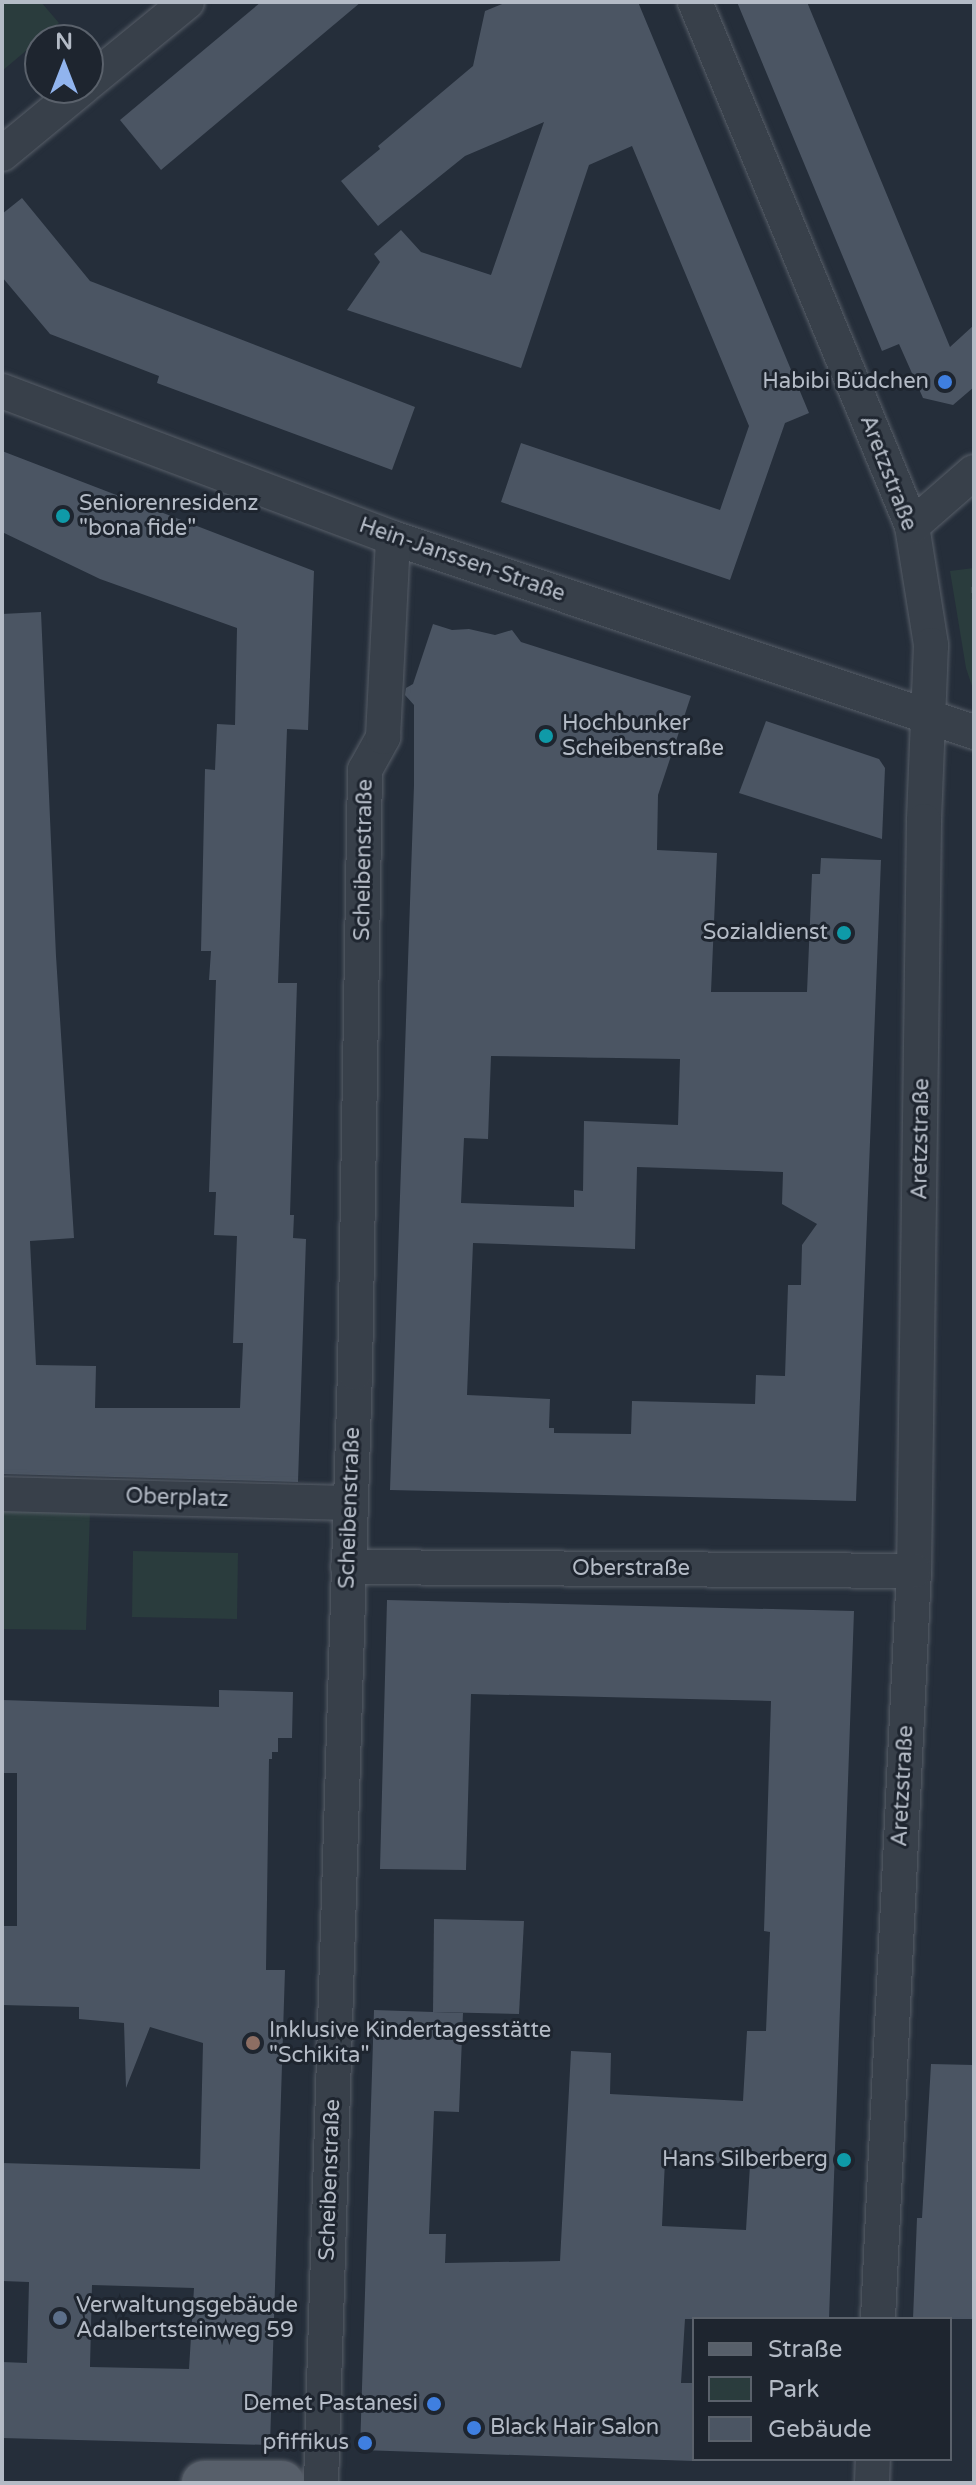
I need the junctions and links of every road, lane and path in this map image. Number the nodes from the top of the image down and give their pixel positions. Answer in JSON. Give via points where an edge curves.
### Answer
{"nodes":[{"id":1,"x":187,"y":2,"type":"edge"},
{"id":2,"x":695,"y":2,"type":"edge"},
{"id":3,"x":104,"y":70,"type":"edge"},
{"id":4,"x":63,"y":104,"type":"edge"},
{"id":5,"x":2,"y":154,"type":"edge"},
{"id":6,"x":2,"y":391,"type":"edge"},
{"id":7,"x":974,"y":472,"type":"edge"},
{"id":8,"x":912,"y":526,"type":"junction"},
{"id":9,"x":393,"y":538,"type":"junction"},
{"id":10,"x":974,"y":586,"type":"edge"},
{"id":11,"x":974,"y":599,"type":"edge"},
{"id":12,"x":927,"y":715,"type":"junction"},
{"id":13,"x":974,"y":732,"type":"edge"},
{"id":14,"x":2,"y":1494,"type":"edge"},
{"id":15,"x":351,"y":1503,"type":"junction"},
{"id":16,"x":348,"y":1567,"type":"junction"},
{"id":17,"x":914,"y":1571,"type":"junction"},
{"id":18,"x":878,"y":2317,"type":"edge"},
{"id":19,"x":873,"y":2461,"type":"edge"},
{"id":20,"x":204,"y":2483,"type":"edge"},
{"id":21,"x":282,"y":2483,"type":"edge"},
{"id":22,"x":321,"y":2483,"type":"edge"},
{"id":23,"x":872,"y":2483,"type":"edge"}],
"edges":[{"from":1,"to":3,"type":"street"},
{"from":2,"to":8,"type":"street","name":"Aretzstraße"},
{"from":4,"to":5,"type":"street"},
{"from":6,"to":9,"type":"street","name":"Hein-Janssen-Straße"},
{"from":7,"to":8,"type":"street"},
{"from":8,"to":12,"type":"street","name":"Aretzstraße","via":[[931,645]]},
{"from":9,"to":12,"type":"street","name":"Hein-Janssen-Straße"},
{"from":9,"to":15,"type":"street","name":"Scheibenstraße","via":[[383,737],[365,770]]},
{"from":10,"to":11,"type":"path"},
{"from":12,"to":13,"type":"street","name":"Hein-Janssen-Straße"},
{"from":12,"to":17,"type":"street","name":"Aretzstraße"},
{"from":14,"to":15,"type":"street","name":"Oberplatz"},
{"from":15,"to":16,"type":"street","name":"Scheibenstraße"},
{"from":16,"to":17,"type":"street","name":"Oberstraße"},
{"from":16,"to":22,"type":"street","name":"Scheibenstraße"},
{"from":17,"to":18,"type":"street","name":"Aretzstraße"},
{"from":19,"to":23,"type":"street"},
{"from":20,"to":21,"type":"main road"}]}
